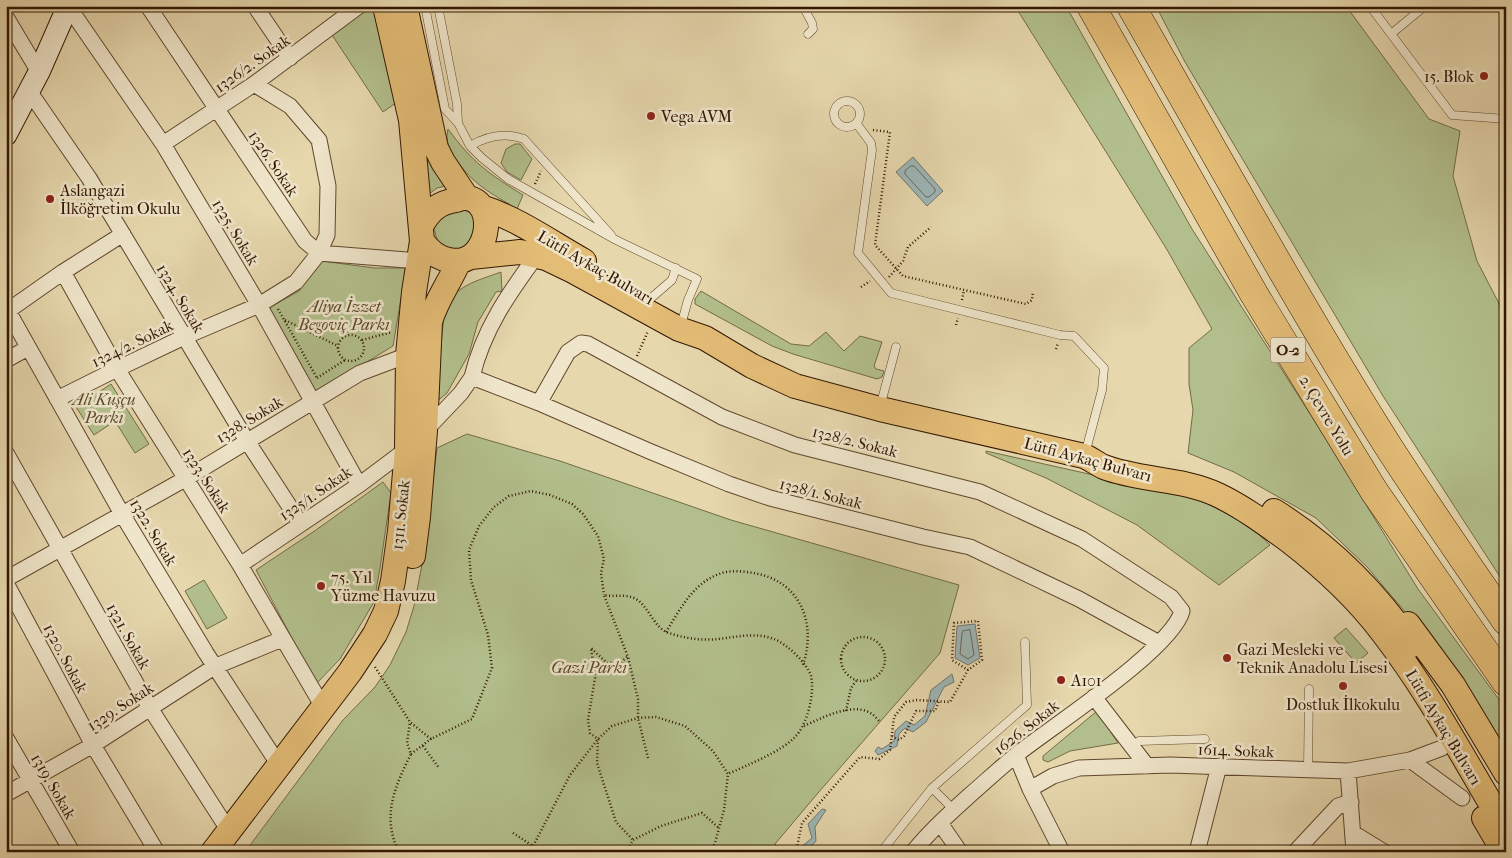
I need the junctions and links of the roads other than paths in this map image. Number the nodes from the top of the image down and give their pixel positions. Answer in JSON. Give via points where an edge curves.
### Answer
{"nodes":[{"id":1,"x":68,"y":6,"type":"edge"},
{"id":2,"x":148,"y":6,"type":"edge"},
{"id":3,"x":256,"y":6,"type":"edge"},
{"id":4,"x":359,"y":6,"type":"edge"},
{"id":5,"x":385,"y":6,"type":"edge"},
{"id":6,"x":405,"y":6,"type":"edge"},
{"id":7,"x":425,"y":6,"type":"edge"},
{"id":8,"x":438,"y":6,"type":"edge"},
{"id":9,"x":803,"y":6,"type":"edge"},
{"id":10,"x":1091,"y":6,"type":"edge"},
{"id":11,"x":1370,"y":6,"type":"edge"},
{"id":12,"x":1425,"y":6,"type":"edge"},
{"id":13,"x":1133,"y":8,"type":"edge"},
{"id":14,"x":6,"y":17,"type":"edge"},
{"id":15,"x":808,"y":34,"type":"dead end"},
{"id":16,"x":1391,"y":34,"type":"junction"},
{"id":17,"x":290,"y":58,"type":"junction"},
{"id":18,"x":39,"y":72,"type":"junction"},
{"id":19,"x":254,"y":84,"type":"junction"},
{"id":20,"x":29,"y":91,"type":"junction"},
{"id":21,"x":218,"y":109,"type":"junction"},
{"id":22,"x":1506,"y":118,"type":"edge"},
{"id":23,"x":458,"y":123,"type":"junction"},
{"id":24,"x":856,"y":123,"type":"dead end"},
{"id":25,"x":6,"y":135,"type":"edge"},
{"id":26,"x":163,"y":144,"type":"junction"},
{"id":27,"x":470,"y":146,"type":"junction"},
{"id":28,"x":474,"y":202,"type":"junction"},
{"id":29,"x":123,"y":234,"type":"junction"},
{"id":30,"x":616,"y":240,"type":"junction"},
{"id":31,"x":421,"y":243,"type":"junction"},
{"id":32,"x":319,"y":253,"type":"junction"},
{"id":33,"x":536,"y":255,"type":"junction"},
{"id":34,"x":465,"y":259,"type":"junction"},
{"id":35,"x":676,"y":268,"type":"junction"},
{"id":36,"x":63,"y":272,"type":"junction"},
{"id":37,"x":266,"y":301,"type":"junction"},
{"id":38,"x":654,"y":308,"type":"junction"},
{"id":39,"x":7,"y":311,"type":"edge"},
{"id":40,"x":683,"y":318,"type":"junction"},
{"id":41,"x":184,"y":337,"type":"junction"},
{"id":42,"x":705,"y":338,"type":"junction"},
{"id":43,"x":896,"y":347,"type":"dead end"},
{"id":44,"x":28,"y":348,"type":"junction"},
{"id":45,"x":408,"y":354,"type":"junction"},
{"id":46,"x":6,"y":360,"type":"edge"},
{"id":47,"x":117,"y":369,"type":"junction"},
{"id":48,"x":472,"y":377,"type":"junction"},
{"id":49,"x":57,"y":399,"type":"junction"},
{"id":50,"x":312,"y":401,"type":"junction"},
{"id":51,"x":539,"y":403,"type":"junction"},
{"id":52,"x":880,"y":409,"type":"junction"},
{"id":53,"x":425,"y":431,"type":"junction"},
{"id":54,"x":247,"y":441,"type":"junction"},
{"id":55,"x":407,"y":449,"type":"junction"},
{"id":56,"x":6,"y":453,"type":"edge"},
{"id":57,"x":1084,"y":456,"type":"junction"},
{"id":58,"x":185,"y":479,"type":"junction"},
{"id":59,"x":359,"y":485,"type":"junction"},
{"id":60,"x":122,"y":514,"type":"junction"},
{"id":61,"x":301,"y":524,"type":"junction"},
{"id":62,"x":60,"y":548,"type":"junction"},
{"id":63,"x":240,"y":565,"type":"junction"},
{"id":64,"x":6,"y":581,"type":"edge"},
{"id":65,"x":1340,"y":585,"type":"junction"},
{"id":66,"x":1374,"y":595,"type":"junction"},
{"id":67,"x":1182,"y":611,"type":"joint"},
{"id":68,"x":1506,"y":621,"type":"edge"},
{"id":69,"x":282,"y":639,"type":"junction"},
{"id":70,"x":1025,"y":642,"type":"dead end"},
{"id":71,"x":1160,"y":643,"type":"junction"},
{"id":72,"x":214,"y":667,"type":"junction"},
{"id":73,"x":1506,"y":682,"type":"edge"},
{"id":74,"x":1309,"y":688,"type":"dead end"},
{"id":75,"x":1094,"y":697,"type":"junction"},
{"id":76,"x":323,"y":706,"type":"junction"},
{"id":77,"x":150,"y":708,"type":"junction"},
{"id":78,"x":6,"y":738,"type":"edge"},
{"id":79,"x":1205,"y":739,"type":"dead end"},
{"id":80,"x":93,"y":745,"type":"junction"},
{"id":81,"x":1132,"y":746,"type":"junction"},
{"id":82,"x":1442,"y":748,"type":"junction"},
{"id":83,"x":1016,"y":755,"type":"junction"},
{"id":84,"x":1410,"y":760,"type":"junction"},
{"id":85,"x":279,"y":765,"type":"junction"},
{"id":86,"x":1148,"y":766,"type":"junction"},
{"id":87,"x":1220,"y":766,"type":"junction"},
{"id":88,"x":1308,"y":769,"type":"junction"},
{"id":89,"x":1348,"y":771,"type":"junction"},
{"id":90,"x":1506,"y":773,"type":"edge"},
{"id":91,"x":30,"y":781,"type":"junction"},
{"id":92,"x":932,"y":788,"type":"junction"},
{"id":93,"x":1030,"y":789,"type":"junction"},
{"id":94,"x":6,"y":794,"type":"edge"},
{"id":95,"x":1462,"y":798,"type":"dead end"},
{"id":96,"x":1506,"y":801,"type":"edge"},
{"id":97,"x":1351,"y":802,"type":"junction"},
{"id":98,"x":954,"y":810,"type":"junction"},
{"id":99,"x":940,"y":823,"type":"junction"},
{"id":100,"x":1506,"y":829,"type":"edge"},
{"id":101,"x":1353,"y":833,"type":"junction"},
{"id":102,"x":230,"y":842,"type":"edge"},
{"id":103,"x":72,"y":852,"type":"edge"},
{"id":104,"x":157,"y":852,"type":"edge"},
{"id":105,"x":213,"y":852,"type":"edge"},
{"id":106,"x":881,"y":852,"type":"edge"},
{"id":107,"x":913,"y":852,"type":"edge"},
{"id":108,"x":960,"y":852,"type":"edge"},
{"id":109,"x":1062,"y":852,"type":"edge"},
{"id":110,"x":1197,"y":852,"type":"edge"},
{"id":111,"x":1295,"y":852,"type":"edge"},
{"id":112,"x":1354,"y":852,"type":"edge"},
{"id":113,"x":1384,"y":852,"type":"edge"},
{"id":114,"x":1504,"y":852,"type":"edge"}],
"edges":[{"from":1,"to":18,"type":"main road"},
{"from":1,"to":26,"type":"street","name":"1325. Sokak"},
{"from":2,"to":21,"type":"street","name":"1326. Sokak"},
{"from":3,"to":17,"type":"street"},
{"from":4,"to":17,"type":"street","name":"1326/2. Sokak"},
{"from":5,"to":31,"type":"main road","name":"1311. Sokak","via":[[411,120]]},
{"from":6,"to":28,"type":"main road","via":[[436,148]]},
{"from":7,"to":23,"type":"lane","via":[[445,109]]},
{"from":8,"to":23,"type":"lane"},
{"from":9,"to":15,"type":"lane","via":[[812,23],[813,29]]},
{"from":10,"to":73,"type":"highway","name":"2. Çevre Yolu","number":"O-2","via":[[1254,294],[1374,491]]},
{"from":11,"to":16,"type":"lane"},
{"from":12,"to":16,"type":"lane"},
{"from":13,"to":68,"type":"highway","number":"O-2","via":[[1223,170],[1338,364],[1388,446]]},
{"from":14,"to":18,"type":"street"},
{"from":16,"to":22,"type":"lane","via":[[1452,115]]},
{"from":17,"to":19,"type":"street","name":"1326/2. Sokak"},
{"from":18,"to":20,"type":"main road"},
{"from":19,"to":21,"type":"street","name":"1326/2. Sokak"},
{"from":19,"to":32,"type":"street","name":"1324/2. Sokak","via":[[290,106],[319,140],[328,186],[327,235]]},
{"from":20,"to":25,"type":"main road"},
{"from":20,"to":29,"type":"street","name":"1324. Sokak","via":[[90,178]]},
{"from":21,"to":26,"type":"street","name":"1326/2. Sokak"},
{"from":21,"to":32,"type":"street","name":"1326. Sokak","via":[[305,241]]},
{"from":23,"to":27,"type":"lane"},
{"from":24,"to":57,"type":"lane","via":[[871,143],[872,150],[858,253],[891,293],[1074,336],[1104,368],[1102,390]]},
{"from":26,"to":37,"type":"street","name":"1325. Sokak"},
{"from":27,"to":30,"type":"lane","via":[[508,179]]},
{"from":27,"to":30,"type":"lane","via":[[485,138],[513,135],[524,139]]},
{"from":28,"to":31,"type":"main road","via":[[445,202],[435,207],[430,211]]},
{"from":28,"to":34,"type":"main road","via":[[487,229],[484,240]]},
{"from":28,"to":38,"type":"main road","name":"Lütfi Aykaç Bulvarı","via":[[515,221]]},
{"from":29,"to":36,"type":"street"},
{"from":29,"to":41,"type":"street","name":"1324. Sokak"},
{"from":30,"to":35,"type":"lane"},
{"from":31,"to":32,"type":"street"},
{"from":31,"to":34,"type":"main road","via":[[445,259]]},
{"from":31,"to":45,"type":"main road","name":"1311. Sokak"},
{"from":32,"to":37,"type":"street","name":"1324/2. Sokak","via":[[296,282]]},
{"from":33,"to":34,"type":"main road","name":"Lütfi Aykaç Bulvarı","via":[[507,252]]},
{"from":33,"to":38,"type":"main road","name":"Lütfi Aykaç Bulvarı"},
{"from":33,"to":48,"type":"street","via":[[489,327]]},
{"from":34,"to":53,"type":"main road","name":"1311. Sokak","via":[[434,308],[430,322]]},
{"from":35,"to":38,"type":"lane"},
{"from":35,"to":40,"type":"lane","via":[[697,279]]},
{"from":36,"to":39,"type":"street"},
{"from":36,"to":47,"type":"street","name":"1323. Sokak"},
{"from":37,"to":41,"type":"street","name":"1324/2. Sokak"},
{"from":37,"to":50,"type":"street","name":"1325. Sokak"},
{"from":38,"to":40,"type":"main road","name":"Lütfi Aykaç Bulvarı"},
{"from":38,"to":42,"type":"main road","name":"Lütfi Aykaç Bulvarı","via":[[679,329]]},
{"from":39,"to":44,"type":"street","name":"1322. Sokak"},
{"from":40,"to":42,"type":"main road","name":"Lütfi Aykaç Bulvarı"},
{"from":41,"to":47,"type":"street","name":"1324/2. Sokak"},
{"from":41,"to":54,"type":"street","name":"1324. Sokak"},
{"from":42,"to":52,"type":"main road","name":"Lütfi Aykaç Bulvarı","via":[[752,366],[795,386]]},
{"from":43,"to":52,"type":"lane"},
{"from":44,"to":46,"type":"street"},
{"from":44,"to":49,"type":"street","name":"1322. Sokak"},
{"from":45,"to":50,"type":"street","name":"1328. Sokak","via":[[360,373]]},
{"from":45,"to":55,"type":"main road","name":"1311. Sokak"},
{"from":47,"to":49,"type":"street","name":"1324/2. Sokak"},
{"from":47,"to":58,"type":"street","name":"1323. Sokak"},
{"from":48,"to":51,"type":"street","name":"1328/1. Sokak"},
{"from":48,"to":53,"type":"street"},
{"from":49,"to":60,"type":"street","name":"1322. Sokak"},
{"from":50,"to":54,"type":"street","name":"1328. Sokak"},
{"from":50,"to":59,"type":"street","name":"1325. Sokak"},
{"from":51,"to":67,"type":"street","name":"1328/2. Sokak","via":[[568,352],[581,343],[588,344],[722,417],[795,445],[980,492],[1082,539],[1171,597]]},
{"from":51,"to":71,"type":"street","name":"1328/1. Sokak","via":[[729,484],[770,498],[970,547],[1079,599]]},
{"from":52,"to":57,"type":"main road","name":"Lütfi Aykaç Bulvarı"},
{"from":53,"to":102,"type":"main road","name":"1311. Sokak","via":[[418,517],[405,598],[392,635],[374,666]]},
{"from":54,"to":58,"type":"street","name":"1328. Sokak"},
{"from":54,"to":61,"type":"street","name":"1324. Sokak"},
{"from":55,"to":59,"type":"street","name":"1325/1. Sokak"},
{"from":55,"to":76,"type":"main road","name":"1311. Sokak","via":[[400,531],[386,611],[356,665]]},
{"from":56,"to":62,"type":"street","name":"1321. Sokak"},
{"from":57,"to":65,"type":"main road","name":"Lütfi Aykaç Bulvarı","via":[[1103,467],[1180,482],[1218,495],[1265,523]]},
{"from":57,"to":66,"type":"main road","via":[[1110,455],[1200,472],[1228,482],[1309,535]]},
{"from":58,"to":60,"type":"street","name":"1328. Sokak"},
{"from":58,"to":63,"type":"street","name":"1323. Sokak"},
{"from":59,"to":61,"type":"street","name":"1325/1. Sokak"},
{"from":60,"to":62,"type":"street","name":"1328. Sokak"},
{"from":60,"to":72,"type":"street","name":"1322. Sokak"},
{"from":61,"to":63,"type":"street","name":"1325/1. Sokak"},
{"from":62,"to":64,"type":"street","name":"1328. Sokak"},
{"from":62,"to":77,"type":"street","name":"1321. Sokak"},
{"from":63,"to":69,"type":"street","name":"1323. Sokak"},
{"from":64,"to":80,"type":"street","name":"1320. Sokak"},
{"from":65,"to":82,"type":"main road","via":[[1368,624]]},
{"from":65,"to":100,"type":"main road","name":"Lütfi Aykaç Bulvarı","via":[[1401,657]]},
{"from":66,"to":90,"type":"main road","via":[[1418,636]]},
{"from":66,"to":96,"type":"main road","via":[[1418,654]]},
{"from":67,"to":71,"type":"street","name":"1626. Sokak","via":[[1177,624]]},
{"from":69,"to":72,"type":"street","name":"1329. Sokak"},
{"from":69,"to":76,"type":"street","name":"1323. Sokak"},
{"from":70,"to":92,"type":"lane","via":[[1027,705]]},
{"from":71,"to":75,"type":"street","name":"1626. Sokak"},
{"from":72,"to":77,"type":"street","name":"1329. Sokak"},
{"from":72,"to":85,"type":"street","name":"1322. Sokak"},
{"from":74,"to":88,"type":"lane"},
{"from":75,"to":81,"type":"street"},
{"from":75,"to":83,"type":"street","name":"1626. Sokak"},
{"from":76,"to":85,"type":"main road","name":"1311. Sokak"},
{"from":77,"to":80,"type":"street","name":"1329. Sokak"},
{"from":77,"to":102,"type":"street","name":"1321. Sokak"},
{"from":78,"to":91,"type":"street","name":"1319. Sokak"},
{"from":79,"to":81,"type":"lane","via":[[1139,741]]},
{"from":80,"to":91,"type":"street","name":"1329. Sokak"},
{"from":80,"to":104,"type":"street","name":"1320. Sokak"},
{"from":81,"to":86,"type":"street"},
{"from":82,"to":84,"type":"street","name":"1614. Sokak"},
{"from":82,"to":114,"type":"main road"},
{"from":83,"to":93,"type":"street"},
{"from":83,"to":98,"type":"street","name":"1626. Sokak"},
{"from":84,"to":89,"type":"street","name":"1614. Sokak"},
{"from":84,"to":95,"type":"street"},
{"from":85,"to":102,"type":"main road","name":"1311. Sokak"},
{"from":86,"to":87,"type":"street","name":"1614. Sokak"},
{"from":86,"to":93,"type":"street","name":"1614. Sokak","via":[[1079,768],[1052,776]]},
{"from":87,"to":88,"type":"street","name":"1614. Sokak"},
{"from":87,"to":110,"type":"street"},
{"from":88,"to":89,"type":"street","name":"1614. Sokak"},
{"from":89,"to":97,"type":"street"},
{"from":91,"to":94,"type":"street","name":"1329. Sokak"},
{"from":91,"to":103,"type":"street","name":"1319. Sokak"},
{"from":92,"to":98,"type":"lane"},
{"from":92,"to":106,"type":"lane"},
{"from":93,"to":109,"type":"street"},
{"from":97,"to":101,"type":"street"},
{"from":97,"to":111,"type":"street","via":[[1338,806]]},
{"from":98,"to":99,"type":"street","name":"1626. Sokak"},
{"from":99,"to":107,"type":"street","name":"1626. Sokak"},
{"from":99,"to":108,"type":"street"},
{"from":101,"to":112,"type":"street"},
{"from":101,"to":113,"type":"street"},
{"from":102,"to":105,"type":"main road","name":"1311. Sokak"}]}
